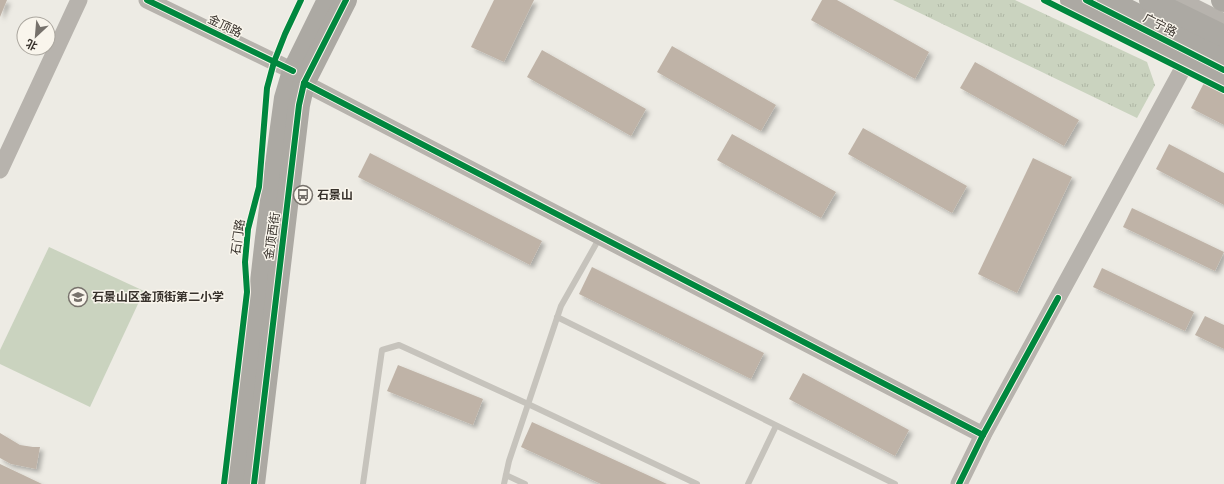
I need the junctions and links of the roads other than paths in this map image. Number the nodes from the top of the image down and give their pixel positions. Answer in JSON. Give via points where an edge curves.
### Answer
{"nodes":[{"id":1,"x":79,"y":0,"type":"edge"},
{"id":2,"x":147,"y":0,"type":"edge"},
{"id":3,"x":328,"y":0,"type":"edge"},
{"id":4,"x":346,"y":0,"type":"edge"},
{"id":5,"x":1071,"y":0,"type":"edge"},
{"id":6,"x":1086,"y":0,"type":"edge"},
{"id":7,"x":1108,"y":0,"type":"edge"},
{"id":8,"x":1150,"y":0,"type":"edge"},
{"id":9,"x":1180,"y":0,"type":"edge"},
{"id":10,"x":1220,"y":8,"type":"edge"},
{"id":11,"x":1224,"y":36,"type":"edge"},
{"id":12,"x":1189,"y":52,"type":"junction"},
{"id":13,"x":1224,"y":58,"type":"edge"},
{"id":14,"x":1224,"y":70,"type":"edge"},
{"id":15,"x":299,"y":77,"type":"junction"},
{"id":16,"x":1224,"y":77,"type":"edge"},
{"id":17,"x":0,"y":170,"type":"edge"},
{"id":18,"x":601,"y":236,"type":"junction"},
{"id":19,"x":557,"y":318,"type":"junction"},
{"id":20,"x":528,"y":404,"type":"junction"},
{"id":21,"x":776,"y":426,"type":"junction"},
{"id":22,"x":983,"y":435,"type":"junction"},
{"id":23,"x":506,"y":475,"type":"junction"},
{"id":24,"x":238,"y":484,"type":"edge"},
{"id":25,"x":254,"y":484,"type":"edge"},
{"id":26,"x":363,"y":484,"type":"edge"},
{"id":27,"x":504,"y":484,"type":"edge"},
{"id":28,"x":525,"y":484,"type":"edge"},
{"id":29,"x":697,"y":484,"type":"edge"},
{"id":30,"x":748,"y":484,"type":"edge"},
{"id":31,"x":895,"y":484,"type":"edge"},
{"id":32,"x":959,"y":484,"type":"edge"}],
"edges":[{"from":1,"to":17,"type":"street"},
{"from":2,"to":15,"type":"street","name":"金顶路"},
{"from":3,"to":15,"type":"highway","name":"金顶西街"},
{"from":4,"to":15,"type":"highway","name":"金顶西街"},
{"from":5,"to":16,"type":"highway"},
{"from":6,"to":12,"type":"street","name":"广宁路"},
{"from":7,"to":13,"type":"highway"},
{"from":8,"to":11,"type":"highway"},
{"from":9,"to":10,"type":"street"},
{"from":12,"to":14,"type":"street","name":"广宁路"},
{"from":12,"to":22,"type":"street","via":[[1178,77]]},
{"from":15,"to":18,"type":"street","name":"金顶路"},
{"from":15,"to":24,"type":"highway","name":"金顶西街","via":[[289,83],[284,106]]},
{"from":15,"to":25,"type":"highway","name":"金顶西街","via":[[298,116]]},
{"from":18,"to":19,"type":"lane","via":[[560,306]]},
{"from":18,"to":22,"type":"street","name":"金顶路"},
{"from":19,"to":20,"type":"lane"},
{"from":19,"to":21,"type":"lane"},
{"from":20,"to":23,"type":"lane"},
{"from":20,"to":26,"type":"lane","via":[[399,345],[382,350]]},
{"from":20,"to":29,"type":"lane"},
{"from":21,"to":30,"type":"lane"},
{"from":21,"to":31,"type":"lane"},
{"from":22,"to":32,"type":"street"},
{"from":23,"to":27,"type":"lane"},
{"from":23,"to":28,"type":"lane"}]}
